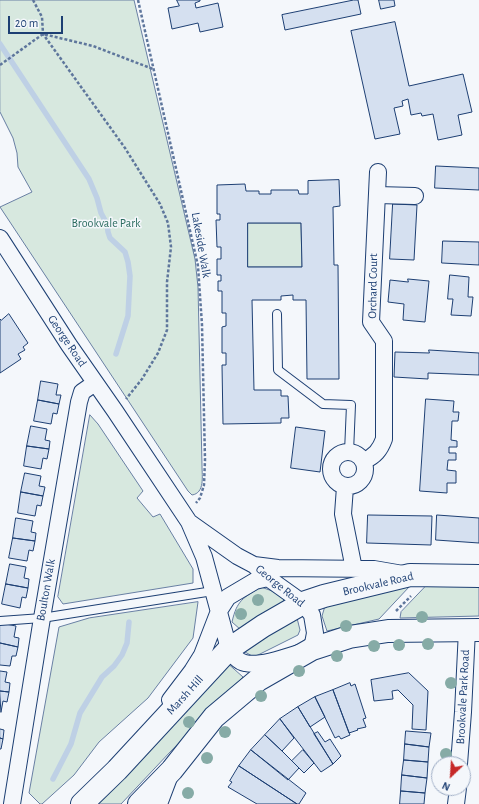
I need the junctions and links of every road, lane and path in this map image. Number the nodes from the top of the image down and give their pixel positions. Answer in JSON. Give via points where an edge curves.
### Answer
{"nodes":[{"id":1,"x":34,"y":0,"type":"edge"},
{"id":2,"x":138,"y":0,"type":"edge"},
{"id":3,"x":43,"y":34,"type":"junction"},
{"id":4,"x":0,"y":65,"type":"edge"},
{"id":5,"x":154,"y":69,"type":"junction"},
{"id":6,"x":378,"y":172,"type":"dead end"},
{"id":7,"x":377,"y":195,"type":"junction"},
{"id":8,"x":415,"y":196,"type":"dead end"},
{"id":9,"x":0,"y":238,"type":"edge"},
{"id":10,"x":277,"y":314,"type":"dead end"},
{"id":11,"x":95,"y":383,"type":"junction"},
{"id":12,"x":115,"y":411,"type":"junction"},
{"id":13,"x":349,"y":452,"type":"junction"},
{"id":14,"x":364,"y":461,"type":"junction"},
{"id":15,"x":345,"y":487,"type":"junction"},
{"id":16,"x":188,"y":519,"type":"junction"},
{"id":17,"x":254,"y":565,"type":"junction"},
{"id":18,"x":354,"y":569,"type":"junction"},
{"id":19,"x":415,"y":575,"type":"junction"},
{"id":20,"x":479,"y":576,"type":"edge"},
{"id":21,"x":268,"y":578,"type":"junction"},
{"id":22,"x":213,"y":591,"type":"junction"},
{"id":23,"x":303,"y":603,"type":"junction"},
{"id":24,"x":218,"y":611,"type":"junction"},
{"id":25,"x":42,"y":618,"type":"junction"},
{"id":26,"x":0,"y":621,"type":"edge"},
{"id":27,"x":473,"y":630,"type":"edge"},
{"id":28,"x":388,"y":631,"type":"junction"},
{"id":29,"x":229,"y":649,"type":"junction"},
{"id":30,"x":312,"y":649,"type":"junction"},
{"id":31,"x":148,"y":736,"type":"junction"},
{"id":32,"x":460,"y":756,"type":"edge"},
{"id":33,"x":172,"y":770,"type":"junction"},
{"id":34,"x":12,"y":804,"type":"edge"},
{"id":35,"x":82,"y":804,"type":"edge"},
{"id":36,"x":139,"y":804,"type":"edge"},
{"id":37,"x":159,"y":804,"type":"edge"}],
"edges":[{"from":1,"to":3,"type":"path","via":[[42,17]]},
{"from":2,"to":5,"type":"path","name":"Lakeside Walk"},
{"from":3,"to":4,"type":"path"},
{"from":3,"to":5,"type":"path","via":[[93,46]]},
{"from":3,"to":12,"type":"path","via":[[125,148],[160,204],[168,223],[171,247],[167,282],[167,330],[158,353],[142,379]]},
{"from":5,"to":16,"type":"path","name":"Lakeside Walk","via":[[198,266],[204,402],[204,485]]},
{"from":6,"to":7,"type":"street","name":"Orchard Court"},
{"from":7,"to":8,"type":"street"},
{"from":7,"to":14,"type":"street","name":"Orchard Court","via":[[371,322],[384,341],[384,439],[372,457]]},
{"from":9,"to":11,"type":"street","name":"George Road"},
{"from":10,"to":13,"type":"lane","via":[[278,370],[323,404],[350,405]]},
{"from":11,"to":12,"type":"street","name":"George Road"},
{"from":11,"to":25,"type":"street","name":"Boulton Walk","via":[[82,392],[78,402]]},
{"from":12,"to":16,"type":"street","name":"George Road"},
{"from":13,"to":14,"type":"street","via":[[354,452]]},
{"from":13,"to":15,"type":"street","via":[[337,455],[332,462],[332,476]]},
{"from":14,"to":15,"type":"street","via":[[365,476],[358,484]]},
{"from":15,"to":18,"type":"street","via":[[343,514]]},
{"from":16,"to":17,"type":"street","name":"George Road","via":[[237,556]]},
{"from":16,"to":22,"type":"street","name":"George Road","via":[[204,557]]},
{"from":17,"to":18,"type":"street","via":[[278,568]]},
{"from":17,"to":21,"type":"street","name":"George Road"},
{"from":18,"to":19,"type":"street"},
{"from":19,"to":20,"type":"main road","name":"Brookvale Road"},
{"from":19,"to":23,"type":"main road","name":"Brookvale Road"},
{"from":19,"to":28,"type":"path","via":[[420,586],[388,619]]},
{"from":21,"to":23,"type":"street","name":"George Road"},
{"from":21,"to":24,"type":"street","via":[[255,581],[228,597]]},
{"from":22,"to":24,"type":"street","name":"George Road"},
{"from":22,"to":25,"type":"lane"},
{"from":23,"to":29,"type":"main road","name":"Marsh Hill"},
{"from":23,"to":30,"type":"street","name":"George Road","via":[[312,615]]},
{"from":24,"to":29,"type":"street","name":"George Road"},
{"from":24,"to":31,"type":"street","via":[[202,655],[164,707]]},
{"from":25,"to":26,"type":"lane"},
{"from":25,"to":34,"type":"street","name":"Boulton Walk"},
{"from":27,"to":28,"type":"main road"},
{"from":27,"to":32,"type":"street","name":"Brookvale Park Road"},
{"from":28,"to":30,"type":"main road","via":[[349,637]]},
{"from":29,"to":30,"type":"street","name":"George Road","via":[[243,663],[260,664]]},
{"from":29,"to":31,"type":"main road","name":"Marsh Hill"},
{"from":30,"to":33,"type":"main road","via":[[258,680],[214,717]]},
{"from":31,"to":35,"type":"main road","name":"Marsh Hill"},
{"from":33,"to":36,"type":"main road"},
{"from":33,"to":37,"type":"street"}]}
